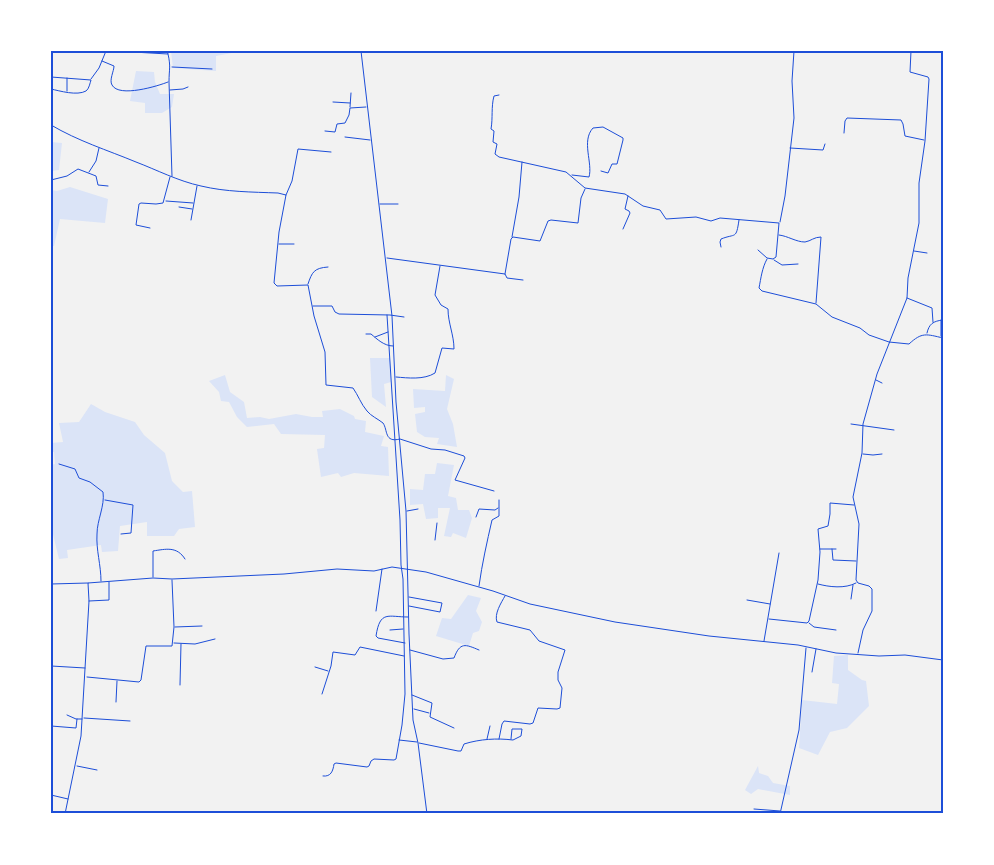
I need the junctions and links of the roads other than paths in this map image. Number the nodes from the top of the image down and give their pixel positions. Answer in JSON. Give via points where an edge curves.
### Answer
{"nodes":[{"id":1,"x":106,"y":51,"type":"edge"},
{"id":2,"x":115,"y":51,"type":"edge"},
{"id":3,"x":361,"y":51,"type":"edge"},
{"id":4,"x":794,"y":51,"type":"edge"},
{"id":5,"x":911,"y":51,"type":"edge"},
{"id":6,"x":135,"y":52,"type":"edge"},
{"id":7,"x":168,"y":52,"type":"edge"},
{"id":8,"x":102,"y":61,"type":"junction"},
{"id":9,"x":171,"y":67,"type":"junction"},
{"id":10,"x":212,"y":69,"type":"dead end"},
{"id":11,"x":51,"y":77,"type":"edge"},
{"id":12,"x":67,"y":78,"type":"junction"},
{"id":13,"x":91,"y":80,"type":"junction"},
{"id":14,"x":169,"y":82,"type":"junction"},
{"id":15,"x":188,"y":87,"type":"dead end"},
{"id":16,"x":51,"y":89,"type":"edge"},
{"id":17,"x":169,"y":90,"type":"junction"},
{"id":18,"x":67,"y":92,"type":"junction"},
{"id":19,"x":351,"y":93,"type":"dead end"},
{"id":20,"x":499,"y":95,"type":"dead end"},
{"id":21,"x":333,"y":102,"type":"dead end"},
{"id":22,"x":350,"y":103,"type":"junction"},
{"id":23,"x":367,"y":107,"type":"junction"},
{"id":24,"x":350,"y":108,"type":"junction"},
{"id":25,"x":51,"y":125,"type":"edge"},
{"id":26,"x":325,"y":131,"type":"dead end"},
{"id":27,"x":844,"y":133,"type":"dead end"},
{"id":28,"x":345,"y":137,"type":"dead end"},
{"id":29,"x":371,"y":140,"type":"junction"},
{"id":30,"x":925,"y":140,"type":"junction"},
{"id":31,"x":825,"y":144,"type":"dead end"},
{"id":32,"x":99,"y":148,"type":"junction"},
{"id":33,"x":790,"y":148,"type":"junction"},
{"id":34,"x":331,"y":152,"type":"dead end"},
{"id":35,"x":522,"y":162,"type":"junction"},
{"id":36,"x":601,"y":171,"type":"dead end"},
{"id":37,"x":89,"y":173,"type":"junction"},
{"id":38,"x":571,"y":175,"type":"junction"},
{"id":39,"x":171,"y":177,"type":"junction"},
{"id":40,"x":51,"y":180,"type":"edge"},
{"id":41,"x":197,"y":185,"type":"junction"},
{"id":42,"x":108,"y":186,"type":"dead end"},
{"id":43,"x":586,"y":188,"type":"junction"},
{"id":44,"x":286,"y":195,"type":"junction"},
{"id":45,"x":628,"y":195,"type":"junction"},
{"id":46,"x":165,"y":201,"type":"junction"},
{"id":47,"x":193,"y":203,"type":"junction"},
{"id":48,"x":379,"y":204,"type":"junction"},
{"id":49,"x":398,"y":204,"type":"dead end"},
{"id":50,"x":179,"y":207,"type":"dead end"},
{"id":51,"x":192,"y":209,"type":"junction"},
{"id":52,"x":739,"y":219,"type":"junction"},
{"id":53,"x":191,"y":220,"type":"dead end"},
{"id":54,"x":779,"y":223,"type":"junction"},
{"id":55,"x":150,"y":228,"type":"dead end"},
{"id":56,"x":623,"y":230,"type":"dead end"},
{"id":57,"x":779,"y":235,"type":"junction"},
{"id":58,"x":512,"y":238,"type":"junction"},
{"id":59,"x":278,"y":244,"type":"junction"},
{"id":60,"x":294,"y":244,"type":"dead end"},
{"id":61,"x":721,"y":247,"type":"dead end"},
{"id":62,"x":758,"y":250,"type":"dead end"},
{"id":63,"x":914,"y":251,"type":"junction"},
{"id":64,"x":927,"y":253,"type":"dead end"},
{"id":65,"x":386,"y":258,"type":"junction"},
{"id":66,"x":767,"y":258,"type":"junction"},
{"id":67,"x":773,"y":259,"type":"junction"},
{"id":68,"x":798,"y":264,"type":"dead end"},
{"id":69,"x":440,"y":266,"type":"junction"},
{"id":70,"x":328,"y":267,"type":"dead end"},
{"id":71,"x":505,"y":274,"type":"junction"},
{"id":72,"x":523,"y":280,"type":"dead end"},
{"id":73,"x":308,"y":285,"type":"junction"},
{"id":74,"x":907,"y":298,"type":"junction"},
{"id":75,"x":816,"y":304,"type":"junction"},
{"id":76,"x":312,"y":306,"type":"junction"},
{"id":77,"x":389,"y":315,"type":"junction"},
{"id":78,"x":404,"y":317,"type":"dead end"},
{"id":79,"x":942,"y":320,"type":"edge"},
{"id":80,"x":933,"y":322,"type":"junction"},
{"id":81,"x":388,"y":331,"type":"junction"},
{"id":82,"x":366,"y":334,"type":"dead end"},
{"id":83,"x":926,"y":334,"type":"junction"},
{"id":84,"x":375,"y":337,"type":"junction"},
{"id":85,"x":942,"y":338,"type":"edge"},
{"id":86,"x":889,"y":342,"type":"junction"},
{"id":87,"x":389,"y":346,"type":"junction"},
{"id":88,"x":394,"y":346,"type":"junction"},
{"id":89,"x":394,"y":377,"type":"junction"},
{"id":90,"x":875,"y":380,"type":"junction"},
{"id":91,"x":882,"y":382,"type":"dead end"},
{"id":92,"x":851,"y":424,"type":"dead end"},
{"id":93,"x":863,"y":427,"type":"junction"},
{"id":94,"x":894,"y":430,"type":"dead end"},
{"id":95,"x":400,"y":439,"type":"junction"},
{"id":96,"x":395,"y":440,"type":"junction"},
{"id":97,"x":862,"y":453,"type":"junction"},
{"id":98,"x":882,"y":454,"type":"dead end"},
{"id":99,"x":59,"y":464,"type":"dead end"},
{"id":100,"x":494,"y":491,"type":"dead end"},
{"id":101,"x":104,"y":500,"type":"junction"},
{"id":102,"x":499,"y":500,"type":"dead end"},
{"id":103,"x":854,"y":505,"type":"junction"},
{"id":104,"x":499,"y":508,"type":"junction"},
{"id":105,"x":418,"y":509,"type":"dead end"},
{"id":106,"x":406,"y":512,"type":"junction"},
{"id":107,"x":476,"y":517,"type":"dead end"},
{"id":108,"x":437,"y":523,"type":"dead end"},
{"id":109,"x":121,"y":534,"type":"dead end"},
{"id":110,"x":435,"y":540,"type":"dead end"},
{"id":111,"x":820,"y":549,"type":"junction"},
{"id":112,"x":832,"y":549,"type":"junction"},
{"id":113,"x":836,"y":549,"type":"dead end"},
{"id":114,"x":779,"y":553,"type":"dead end"},
{"id":115,"x":185,"y":559,"type":"dead end"},
{"id":116,"x":858,"y":561,"type":"junction"},
{"id":117,"x":382,"y":568,"type":"junction"},
{"id":118,"x":405,"y":570,"type":"junction"},
{"id":119,"x":153,"y":578,"type":"junction"},
{"id":120,"x":172,"y":579,"type":"junction"},
{"id":121,"x":110,"y":581,"type":"junction"},
{"id":122,"x":100,"y":582,"type":"junction"},
{"id":123,"x":857,"y":582,"type":"junction"},
{"id":124,"x":88,"y":583,"type":"junction"},
{"id":125,"x":51,"y":584,"type":"edge"},
{"id":126,"x":817,"y":584,"type":"junction"},
{"id":127,"x":853,"y":585,"type":"junction"},
{"id":128,"x":478,"y":587,"type":"junction"},
{"id":129,"x":505,"y":595,"type":"junction"},
{"id":130,"x":408,"y":596,"type":"junction"},
{"id":131,"x":851,"y":599,"type":"dead end"},
{"id":132,"x":746,"y":600,"type":"dead end"},
{"id":133,"x":89,"y":601,"type":"junction"},
{"id":134,"x":771,"y":604,"type":"junction"},
{"id":135,"x":408,"y":606,"type":"junction"},
{"id":136,"x":376,"y":611,"type":"dead end"},
{"id":137,"x":404,"y":617,"type":"junction"},
{"id":138,"x":408,"y":617,"type":"junction"},
{"id":139,"x":769,"y":619,"type":"junction"},
{"id":140,"x":808,"y":622,"type":"junction"},
{"id":141,"x":202,"y":626,"type":"dead end"},
{"id":142,"x":174,"y":627,"type":"junction"},
{"id":143,"x":404,"y":629,"type":"junction"},
{"id":144,"x":390,"y":630,"type":"dead end"},
{"id":145,"x":836,"y":630,"type":"dead end"},
{"id":146,"x":216,"y":639,"type":"dead end"},
{"id":147,"x":764,"y":642,"type":"junction"},
{"id":148,"x":173,"y":643,"type":"junction"},
{"id":149,"x":181,"y":643,"type":"junction"},
{"id":150,"x":405,"y":643,"type":"junction"},
{"id":151,"x":806,"y":647,"type":"junction"},
{"id":152,"x":816,"y":649,"type":"junction"},
{"id":153,"x":410,"y":650,"type":"junction"},
{"id":154,"x":479,"y":650,"type":"dead end"},
{"id":155,"x":857,"y":654,"type":"junction"},
{"id":156,"x":405,"y":656,"type":"junction"},
{"id":157,"x":943,"y":660,"type":"edge"},
{"id":158,"x":51,"y":666,"type":"edge"},
{"id":159,"x":314,"y":667,"type":"dead end"},
{"id":160,"x":86,"y":668,"type":"junction"},
{"id":161,"x":329,"y":671,"type":"junction"},
{"id":162,"x":812,"y":672,"type":"dead end"},
{"id":163,"x":85,"y":677,"type":"junction"},
{"id":164,"x":117,"y":681,"type":"junction"},
{"id":165,"x":180,"y":685,"type":"dead end"},
{"id":166,"x":322,"y":694,"type":"dead end"},
{"id":167,"x":412,"y":695,"type":"junction"},
{"id":168,"x":116,"y":702,"type":"dead end"},
{"id":169,"x":413,"y":709,"type":"junction"},
{"id":170,"x":430,"y":713,"type":"junction"},
{"id":171,"x":67,"y":715,"type":"dead end"},
{"id":172,"x":83,"y":718,"type":"junction"},
{"id":173,"x":77,"y":719,"type":"junction"},
{"id":174,"x":130,"y":722,"type":"dead end"},
{"id":175,"x":51,"y":726,"type":"edge"},
{"id":176,"x":490,"y":726,"type":"dead end"},
{"id":177,"x":454,"y":728,"type":"dead end"},
{"id":178,"x":487,"y":739,"type":"junction"},
{"id":179,"x":499,"y":739,"type":"junction"},
{"id":180,"x":511,"y":739,"type":"junction"},
{"id":181,"x":399,"y":740,"type":"junction"},
{"id":182,"x":418,"y":743,"type":"junction"},
{"id":183,"x":76,"y":765,"type":"junction"},
{"id":184,"x":96,"y":770,"type":"dead end"},
{"id":185,"x":323,"y":776,"type":"dead end"},
{"id":186,"x":51,"y":795,"type":"edge"},
{"id":187,"x":68,"y":800,"type":"junction"},
{"id":188,"x":754,"y":809,"type":"dead end"},
{"id":189,"x":780,"y":812,"type":"edge"},
{"id":190,"x":65,"y":814,"type":"edge"},
{"id":191,"x":427,"y":814,"type":"edge"}],
"edges":[{"from":1,"to":8,"type":"street"},
{"from":2,"to":6,"type":"street"},
{"from":3,"to":23,"type":"street"},
{"from":4,"to":33,"type":"street","via":[[794,118]]},
{"from":5,"to":30,"type":"street","via":[[910,72],[929,79]]},
{"from":6,"to":7,"type":"street"},
{"from":7,"to":9,"type":"street"},
{"from":8,"to":13,"type":"street"},
{"from":8,"to":14,"type":"street","via":[[114,66],[111,83],[118,90],[142,90]]},
{"from":9,"to":10,"type":"street"},
{"from":9,"to":14,"type":"street"},
{"from":11,"to":12,"type":"street"},
{"from":12,"to":13,"type":"street"},
{"from":12,"to":18,"type":"street"},
{"from":13,"to":18,"type":"street","via":[[86,91]]},
{"from":14,"to":17,"type":"street"},
{"from":15,"to":17,"type":"street"},
{"from":16,"to":18,"type":"street"},
{"from":17,"to":39,"type":"street"},
{"from":19,"to":22,"type":"street"},
{"from":20,"to":35,"type":"street","via":[[494,96],[492,103],[493,142],[497,144],[495,154]]},
{"from":21,"to":22,"type":"street"},
{"from":22,"to":24,"type":"street"},
{"from":23,"to":24,"type":"street"},
{"from":23,"to":29,"type":"street"},
{"from":24,"to":26,"type":"street","via":[[345,123],[337,124],[335,132]]},
{"from":25,"to":32,"type":"street"},
{"from":27,"to":30,"type":"street","via":[[847,118],[900,120],[905,136]]},
{"from":28,"to":29,"type":"street"},
{"from":29,"to":48,"type":"street"},
{"from":30,"to":63,"type":"street"},
{"from":31,"to":33,"type":"street","via":[[822,150]]},
{"from":32,"to":37,"type":"street"},
{"from":32,"to":39,"type":"street"},
{"from":33,"to":54,"type":"street"},
{"from":34,"to":44,"type":"street","via":[[298,149]]},
{"from":35,"to":38,"type":"street"},
{"from":35,"to":58,"type":"street"},
{"from":36,"to":38,"type":"street","via":[[608,173],[612,164],[617,164],[623,140],[603,127],[593,128],[590,132],[589,177]]},
{"from":37,"to":40,"type":"street","via":[[78,169]]},
{"from":37,"to":42,"type":"street","via":[[97,177],[98,185]]},
{"from":38,"to":43,"type":"street"},
{"from":39,"to":41,"type":"street"},
{"from":39,"to":46,"type":"street"},
{"from":41,"to":44,"type":"street"},
{"from":41,"to":47,"type":"street"},
{"from":43,"to":45,"type":"street"},
{"from":43,"to":58,"type":"street","via":[[581,198],[578,223],[548,221],[540,241]]},
{"from":44,"to":59,"type":"street"},
{"from":45,"to":52,"type":"street","via":[[643,206],[660,210],[666,219]]},
{"from":45,"to":56,"type":"street","via":[[624,209],[630,213]]},
{"from":46,"to":47,"type":"street"},
{"from":46,"to":55,"type":"street","via":[[159,204],[140,203],[136,226]]},
{"from":47,"to":51,"type":"street"},
{"from":48,"to":49,"type":"street"},
{"from":48,"to":65,"type":"street"},
{"from":50,"to":51,"type":"street"},
{"from":51,"to":53,"type":"street"},
{"from":52,"to":54,"type":"street"},
{"from":52,"to":61,"type":"street","via":[[735,235],[721,239]]},
{"from":54,"to":57,"type":"street"},
{"from":57,"to":67,"type":"street","via":[[778,251]]},
{"from":57,"to":75,"type":"street","via":[[808,242],[821,237]]},
{"from":58,"to":71,"type":"street"},
{"from":59,"to":60,"type":"street"},
{"from":59,"to":73,"type":"street","via":[[275,285]]},
{"from":62,"to":66,"type":"street"},
{"from":63,"to":64,"type":"street"},
{"from":63,"to":74,"type":"street"},
{"from":65,"to":69,"type":"street"},
{"from":65,"to":77,"type":"street"},
{"from":66,"to":67,"type":"street"},
{"from":66,"to":75,"type":"street","via":[[760,290]]},
{"from":67,"to":68,"type":"street","via":[[782,265]]},
{"from":69,"to":71,"type":"street"},
{"from":69,"to":89,"type":"street","via":[[434,295],[448,309],[454,349],[442,348],[432,375]]},
{"from":70,"to":73,"type":"street","via":[[314,271]]},
{"from":71,"to":72,"type":"street","via":[[507,278]]},
{"from":73,"to":76,"type":"street"},
{"from":74,"to":80,"type":"street","via":[[932,308]]},
{"from":74,"to":86,"type":"street"},
{"from":75,"to":86,"type":"street","via":[[832,317]]},
{"from":76,"to":77,"type":"street","via":[[332,306],[339,314]]},
{"from":76,"to":96,"type":"street","via":[[325,352],[326,385],[353,388],[368,413],[383,423],[386,434]]},
{"from":77,"to":78,"type":"street"},
{"from":77,"to":81,"type":"street"},
{"from":77,"to":88,"type":"street"},
{"from":79,"to":80,"type":"street"},
{"from":79,"to":85,"type":"street"},
{"from":80,"to":83,"type":"street"},
{"from":81,"to":84,"type":"street"},
{"from":81,"to":87,"type":"street"},
{"from":82,"to":84,"type":"street"},
{"from":83,"to":85,"type":"street"},
{"from":83,"to":86,"type":"street","via":[[917,336],[909,344]]},
{"from":84,"to":87,"type":"street"},
{"from":86,"to":90,"type":"street"},
{"from":87,"to":88,"type":"street"},
{"from":87,"to":96,"type":"street"},
{"from":88,"to":89,"type":"street"},
{"from":89,"to":95,"type":"street"},
{"from":90,"to":91,"type":"street"},
{"from":90,"to":93,"type":"street"},
{"from":92,"to":93,"type":"street"},
{"from":93,"to":94,"type":"street"},
{"from":93,"to":97,"type":"street"},
{"from":95,"to":96,"type":"street"},
{"from":95,"to":100,"type":"street","via":[[431,450],[445,450],[464,456],[455,480]]},
{"from":95,"to":106,"type":"street"},
{"from":96,"to":118,"type":"street"},
{"from":97,"to":98,"type":"street"},
{"from":97,"to":103,"type":"street"},
{"from":99,"to":101,"type":"street","via":[[75,469],[79,478],[102,491]]},
{"from":101,"to":109,"type":"street","via":[[134,506],[131,533]]},
{"from":101,"to":122,"type":"street","via":[[97,529]]},
{"from":102,"to":104,"type":"street"},
{"from":103,"to":111,"type":"street","via":[[830,503],[828,526],[818,529]]},
{"from":103,"to":116,"type":"street","via":[[859,524]]},
{"from":104,"to":107,"type":"street","via":[[479,509]]},
{"from":104,"to":128,"type":"street","via":[[498,517],[492,521]]},
{"from":105,"to":106,"type":"street"},
{"from":106,"to":118,"type":"street"},
{"from":108,"to":110,"type":"street"},
{"from":111,"to":112,"type":"street"},
{"from":111,"to":126,"type":"street"},
{"from":112,"to":113,"type":"street"},
{"from":112,"to":116,"type":"street","via":[[833,560]]},
{"from":114,"to":134,"type":"street"},
{"from":115,"to":119,"type":"street","via":[[177,551],[153,551]]},
{"from":116,"to":123,"type":"street"},
{"from":117,"to":118,"type":"street"},
{"from":117,"to":120,"type":"street","via":[[374,571],[337,569]]},
{"from":117,"to":136,"type":"street"},
{"from":118,"to":128,"type":"street"},
{"from":118,"to":130,"type":"street"},
{"from":118,"to":137,"type":"street"},
{"from":119,"to":120,"type":"street"},
{"from":119,"to":121,"type":"street"},
{"from":120,"to":142,"type":"street"},
{"from":121,"to":122,"type":"street"},
{"from":121,"to":133,"type":"street","via":[[108,601]]},
{"from":122,"to":124,"type":"street"},
{"from":123,"to":127,"type":"street"},
{"from":123,"to":155,"type":"street","via":[[871,587],[873,596],[872,613],[863,630]]},
{"from":124,"to":125,"type":"street"},
{"from":124,"to":133,"type":"street"},
{"from":126,"to":127,"type":"street"},
{"from":126,"to":140,"type":"street"},
{"from":127,"to":131,"type":"street"},
{"from":128,"to":129,"type":"street"},
{"from":129,"to":147,"type":"street","via":[[615,622]]},
{"from":129,"to":179,"type":"street","via":[[497,622],[530,630],[539,641],[565,650],[558,672],[562,688],[560,708],[538,708],[534,722],[530,724],[504,721]]},
{"from":130,"to":135,"type":"street"},
{"from":130,"to":135,"type":"street","via":[[442,603],[440,612]]},
{"from":132,"to":134,"type":"street"},
{"from":133,"to":160,"type":"street"},
{"from":134,"to":139,"type":"street"},
{"from":135,"to":138,"type":"street"},
{"from":137,"to":138,"type":"street"},
{"from":137,"to":143,"type":"street"},
{"from":137,"to":150,"type":"street","via":[[384,616],[376,636]]},
{"from":138,"to":153,"type":"street"},
{"from":139,"to":140,"type":"street"},
{"from":139,"to":147,"type":"street"},
{"from":140,"to":145,"type":"street","via":[[812,627]]},
{"from":141,"to":142,"type":"street"},
{"from":142,"to":148,"type":"street"},
{"from":143,"to":144,"type":"street"},
{"from":143,"to":150,"type":"street"},
{"from":146,"to":149,"type":"street","via":[[195,644]]},
{"from":147,"to":151,"type":"street"},
{"from":148,"to":149,"type":"street"},
{"from":148,"to":164,"type":"street","via":[[170,647],[146,646],[140,681]]},
{"from":149,"to":165,"type":"street"},
{"from":150,"to":156,"type":"street"},
{"from":151,"to":152,"type":"street"},
{"from":151,"to":189,"type":"street","via":[[798,730]]},
{"from":152,"to":155,"type":"street"},
{"from":152,"to":162,"type":"street"},
{"from":153,"to":154,"type":"street","via":[[445,659],[454,658],[463,646]]},
{"from":153,"to":167,"type":"street"},
{"from":155,"to":157,"type":"street"},
{"from":156,"to":161,"type":"street","via":[[360,647],[355,655],[333,652]]},
{"from":156,"to":181,"type":"street","via":[[405,694]]},
{"from":158,"to":160,"type":"street"},
{"from":159,"to":161,"type":"street"},
{"from":160,"to":163,"type":"street"},
{"from":161,"to":166,"type":"street"},
{"from":163,"to":164,"type":"street"},
{"from":163,"to":172,"type":"street"},
{"from":164,"to":168,"type":"street"},
{"from":167,"to":169,"type":"street"},
{"from":167,"to":170,"type":"street","via":[[432,703]]},
{"from":169,"to":170,"type":"street"},
{"from":169,"to":182,"type":"street"},
{"from":170,"to":177,"type":"street","via":[[431,717]]},
{"from":171,"to":173,"type":"street"},
{"from":172,"to":173,"type":"street"},
{"from":172,"to":174,"type":"street"},
{"from":172,"to":183,"type":"street"},
{"from":173,"to":175,"type":"street","via":[[76,728]]},
{"from":176,"to":178,"type":"street"},
{"from":178,"to":179,"type":"street"},
{"from":178,"to":182,"type":"street","via":[[464,744],[458,752]]},
{"from":179,"to":180,"type":"street"},
{"from":180,"to":180,"type":"street","via":[[521,737],[522,729],[512,729]]},
{"from":181,"to":182,"type":"street"},
{"from":181,"to":185,"type":"street","via":[[394,760],[374,759],[366,767],[335,763],[332,772]]},
{"from":182,"to":191,"type":"street"},
{"from":183,"to":184,"type":"street"},
{"from":183,"to":187,"type":"street"},
{"from":186,"to":187,"type":"street"},
{"from":187,"to":190,"type":"street"},
{"from":188,"to":189,"type":"street"}]}
